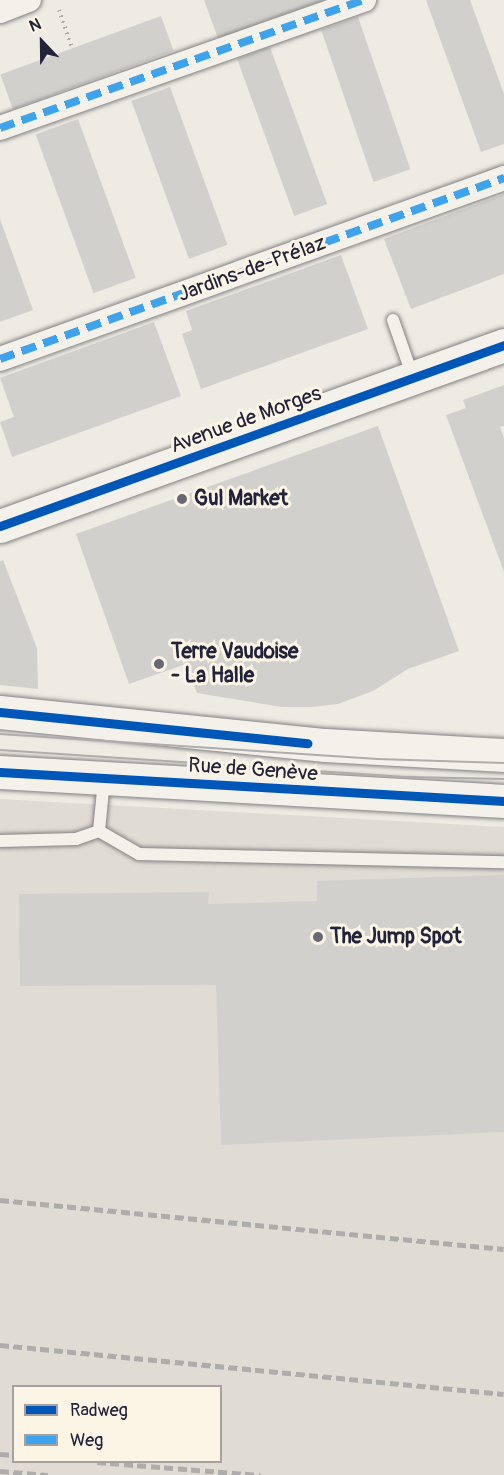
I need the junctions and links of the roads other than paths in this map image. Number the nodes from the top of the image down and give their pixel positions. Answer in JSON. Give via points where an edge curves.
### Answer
{"nodes":[{"id":1,"x":29,"y":0,"type":"edge"},
{"id":2,"x":364,"y":0,"type":"edge"},
{"id":3,"x":0,"y":11,"type":"edge"},
{"id":4,"x":0,"y":128,"type":"edge"},
{"id":5,"x":504,"y":178,"type":"edge"},
{"id":6,"x":393,"y":320,"type":"dead end"},
{"id":7,"x":504,"y":345,"type":"edge"},
{"id":8,"x":0,"y":359,"type":"edge"},
{"id":9,"x":414,"y":378,"type":"junction"},
{"id":10,"x":1,"y":523,"type":"edge"},
{"id":11,"x":0,"y":712,"type":"edge"},
{"id":12,"x":504,"y":755,"type":"edge"},
{"id":13,"x":0,"y":772,"type":"edge"},
{"id":14,"x":104,"y":779,"type":"junction"},
{"id":15,"x":504,"y":801,"type":"edge"},
{"id":16,"x":99,"y":831,"type":"junction"},
{"id":17,"x":0,"y":841,"type":"edge"},
{"id":18,"x":504,"y":862,"type":"edge"}],
"edges":[{"from":1,"to":3,"type":"street"},
{"from":2,"to":4,"type":"street"},
{"from":5,"to":8,"type":"street","name":"Jardins-de-Prélaz"},
{"from":6,"to":9,"type":"lane"},
{"from":7,"to":9,"type":"main road","name":"Avenue de Morges"},
{"from":9,"to":10,"type":"main road","name":"Avenue de Morges"},
{"from":11,"to":12,"type":"main road","name":"Rue de Genève","via":[[316,744]]},
{"from":13,"to":14,"type":"main road","name":"Rue de Genève"},
{"from":14,"to":15,"type":"main road","name":"Rue de Genève"},
{"from":14,"to":16,"type":"lane"},
{"from":16,"to":17,"type":"lane","via":[[76,839]]},
{"from":16,"to":18,"type":"lane","via":[[139,854]]}]}
